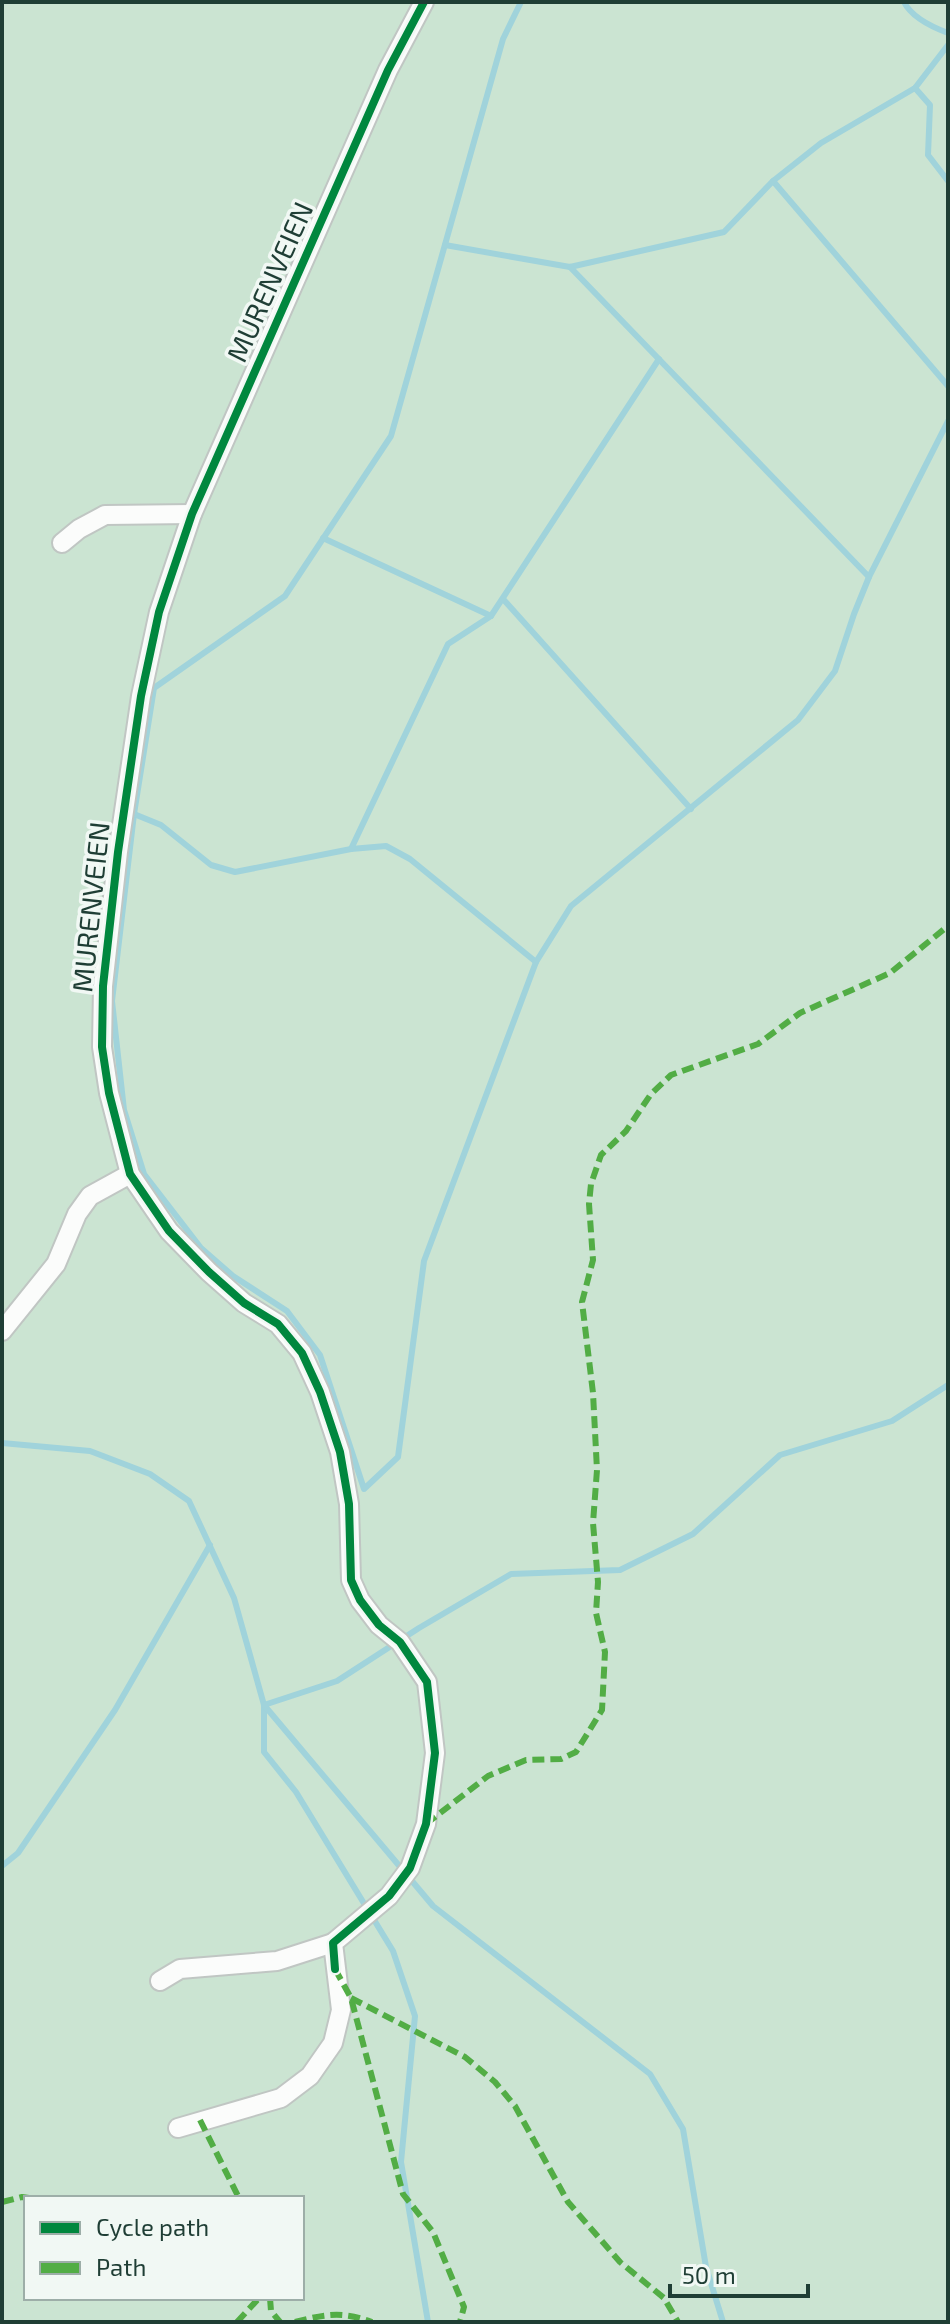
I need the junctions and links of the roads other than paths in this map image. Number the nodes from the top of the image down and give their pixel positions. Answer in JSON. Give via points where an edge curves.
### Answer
{"nodes":[{"id":1,"x":424,"y":2,"type":"edge"},
{"id":2,"x":192,"y":514,"type":"junction"},
{"id":3,"x":62,"y":543,"type":"dead end"},
{"id":4,"x":130,"y":1174,"type":"junction"},
{"id":5,"x":2,"y":1331,"type":"edge"},
{"id":6,"x":333,"y":1943,"type":"junction"},
{"id":7,"x":160,"y":1981,"type":"dead end"},
{"id":8,"x":178,"y":2128,"type":"dead end"}],
"edges":[{"from":1,"to":2,"type":"street","name":"MURENVEIEN","via":[[388,70]]},
{"from":2,"to":3,"type":"street","via":[[105,515]]},
{"from":2,"to":4,"type":"street","name":"MURENVEIEN","via":[[159,612],[141,696],[103,986],[102,1047]]},
{"from":4,"to":5,"type":"street","via":[[90,1196],[56,1264]]},
{"from":4,"to":6,"type":"street","name":"MURENVEIEN","via":[[169,1231],[244,1303],[278,1324],[302,1353],[340,1452],[349,1504],[351,1580],[360,1600],[400,1642],[427,1682],[435,1753],[426,1824],[410,1868],[389,1896]]},
{"from":6,"to":7,"type":"street","via":[[277,1961],[180,1969]]},
{"from":6,"to":8,"type":"street","via":[[341,2010],[333,2043],[310,2076],[281,2098]]}]}
